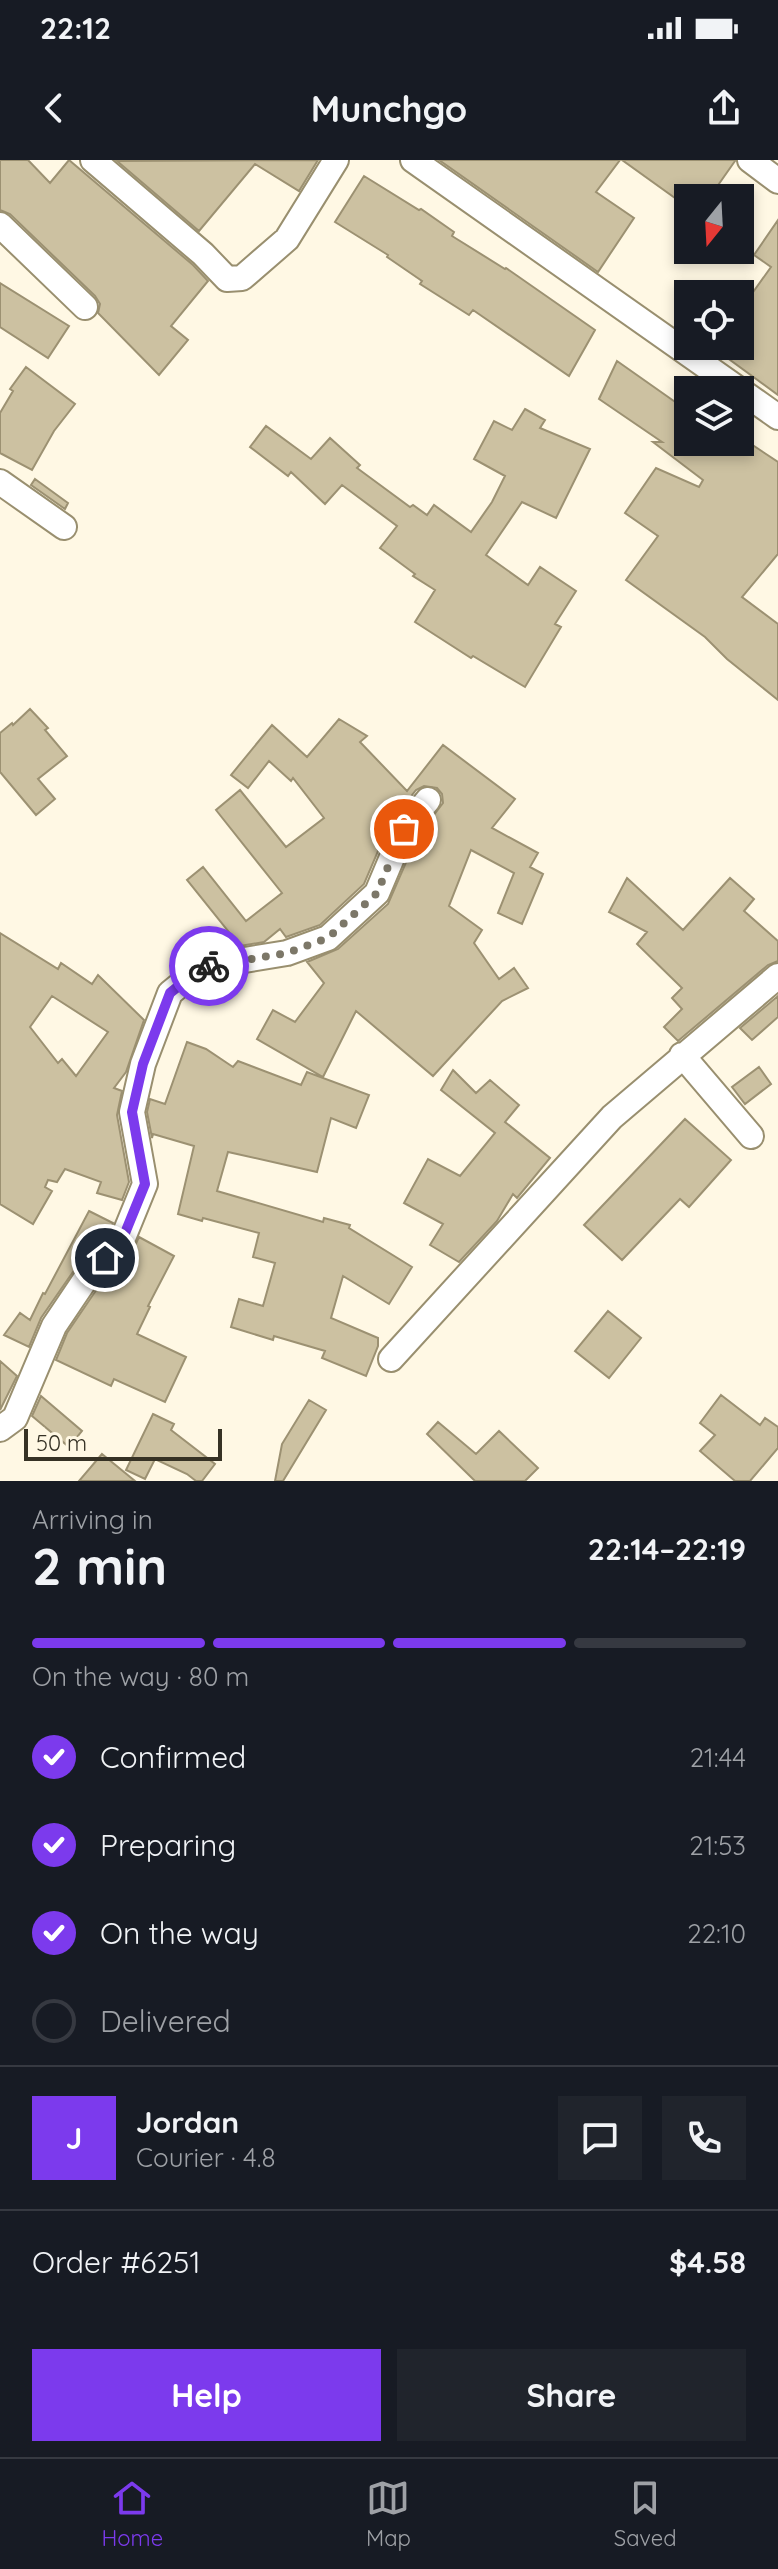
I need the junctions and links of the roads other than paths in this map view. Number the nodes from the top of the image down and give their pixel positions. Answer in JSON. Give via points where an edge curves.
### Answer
{"nodes":[{"id":1,"x":93,"y":160,"type":"edge"},
{"id":2,"x":336,"y":160,"type":"edge"},
{"id":3,"x":413,"y":160,"type":"edge"},
{"id":4,"x":750,"y":160,"type":"edge"},
{"id":5,"x":778,"y":181,"type":"edge"},
{"id":6,"x":0,"y":225,"type":"edge"},
{"id":7,"x":85,"y":307,"type":"dead end"},
{"id":8,"x":778,"y":417,"type":"edge"},
{"id":9,"x":0,"y":482,"type":"edge"},
{"id":10,"x":64,"y":527,"type":"dead end"},
{"id":11,"x":428,"y":800,"type":"dead end"},
{"id":12,"x":778,"y":976,"type":"edge"},
{"id":13,"x":682,"y":1055,"type":"junction"},
{"id":14,"x":751,"y":1136,"type":"dead end"},
{"id":15,"x":391,"y":1359,"type":"dead end"},
{"id":16,"x":0,"y":1429,"type":"edge"}],
"edges":[{"from":1,"to":2,"type":"street","via":[[227,279],[242,278],[287,239]]},
{"from":3,"to":8,"type":"street"},
{"from":4,"to":5,"type":"street"},
{"from":6,"to":7,"type":"street"},
{"from":9,"to":10,"type":"street"},
{"from":11,"to":16,"type":"street","via":[[404,829],[377,893],[328,938],[287,953],[202,967],[170,993],[143,1064],[132,1112],[145,1184],[123,1238],[87,1277],[54,1326],[15,1418]]},
{"from":12,"to":13,"type":"street"},
{"from":13,"to":14,"type":"street"},
{"from":13,"to":15,"type":"street","via":[[612,1117]]}]}
